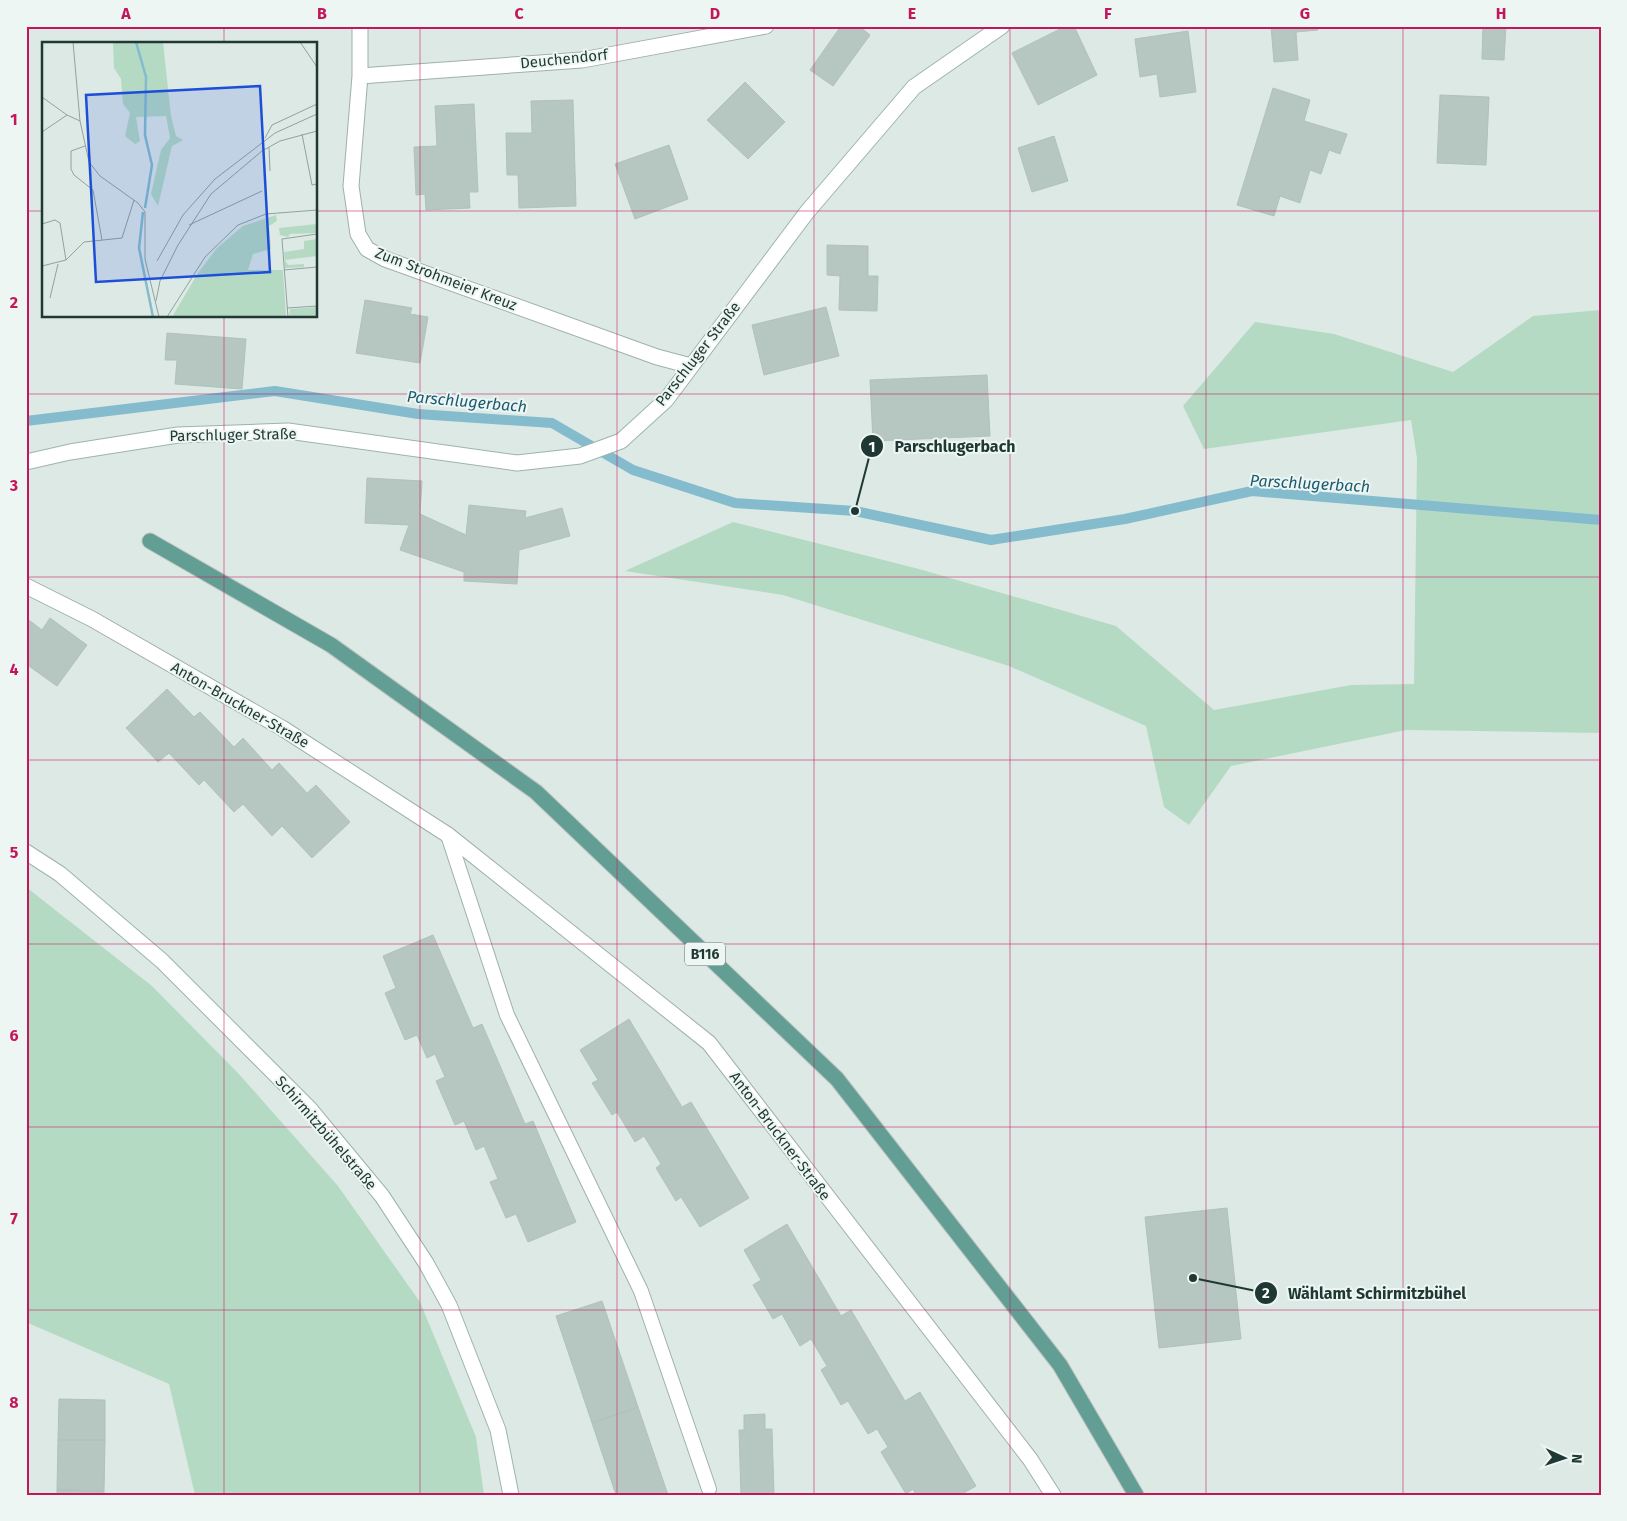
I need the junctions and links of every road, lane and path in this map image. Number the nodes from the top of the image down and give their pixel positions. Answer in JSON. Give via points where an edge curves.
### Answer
{"nodes":[{"id":1,"x":360,"y":26,"type":"edge"},
{"id":2,"x":766,"y":26,"type":"edge"},
{"id":3,"x":1002,"y":26,"type":"edge"},
{"id":4,"x":360,"y":76,"type":"junction"},
{"id":5,"x":691,"y":366,"type":"junction"},
{"id":6,"x":26,"y":462,"type":"edge"},
{"id":7,"x":150,"y":541,"type":"dead end"},
{"id":8,"x":26,"y":586,"type":"edge"},
{"id":9,"x":448,"y":835,"type":"junction"},
{"id":10,"x":26,"y":852,"type":"edge"},
{"id":11,"x":709,"y":1489,"type":"dead end"},
{"id":12,"x":510,"y":1495,"type":"edge"},
{"id":13,"x":1053,"y":1495,"type":"edge"},
{"id":14,"x":1136,"y":1495,"type":"edge"}],
"edges":[{"from":1,"to":4,"type":"street","name":"Zum Strohmeier Kreuz"},
{"from":2,"to":4,"type":"street","name":"Deuchendorf","via":[[582,60]]},
{"from":3,"to":5,"type":"street","name":"Parschluger Straße","via":[[914,88],[807,212]]},
{"from":4,"to":5,"type":"street","name":"Zum Strohmeier Kreuz","via":[[351,186],[358,234],[367,249],[385,259],[657,357]]},
{"from":5,"to":6,"type":"street","name":"Parschluger Straße","via":[[666,400],[621,440],[580,456],[517,463],[288,431],[178,435]]},
{"from":7,"to":14,"type":"main road","number":"B116","via":[[331,645],[536,792],[836,1079],[1060,1365]]},
{"from":8,"to":9,"type":"street","name":"Anton-Bruckner-Straße","via":[[92,619],[282,728]]},
{"from":9,"to":11,"type":"lane","via":[[507,1016],[641,1291]]},
{"from":9,"to":13,"type":"street","name":"Anton-Bruckner-Straße","via":[[709,1043],[1030,1459]]},
{"from":10,"to":12,"type":"street","name":"Schirmitzbühelstraße","via":[[60,874],[162,961],[309,1108],[382,1196],[449,1305],[498,1430]]}]}
